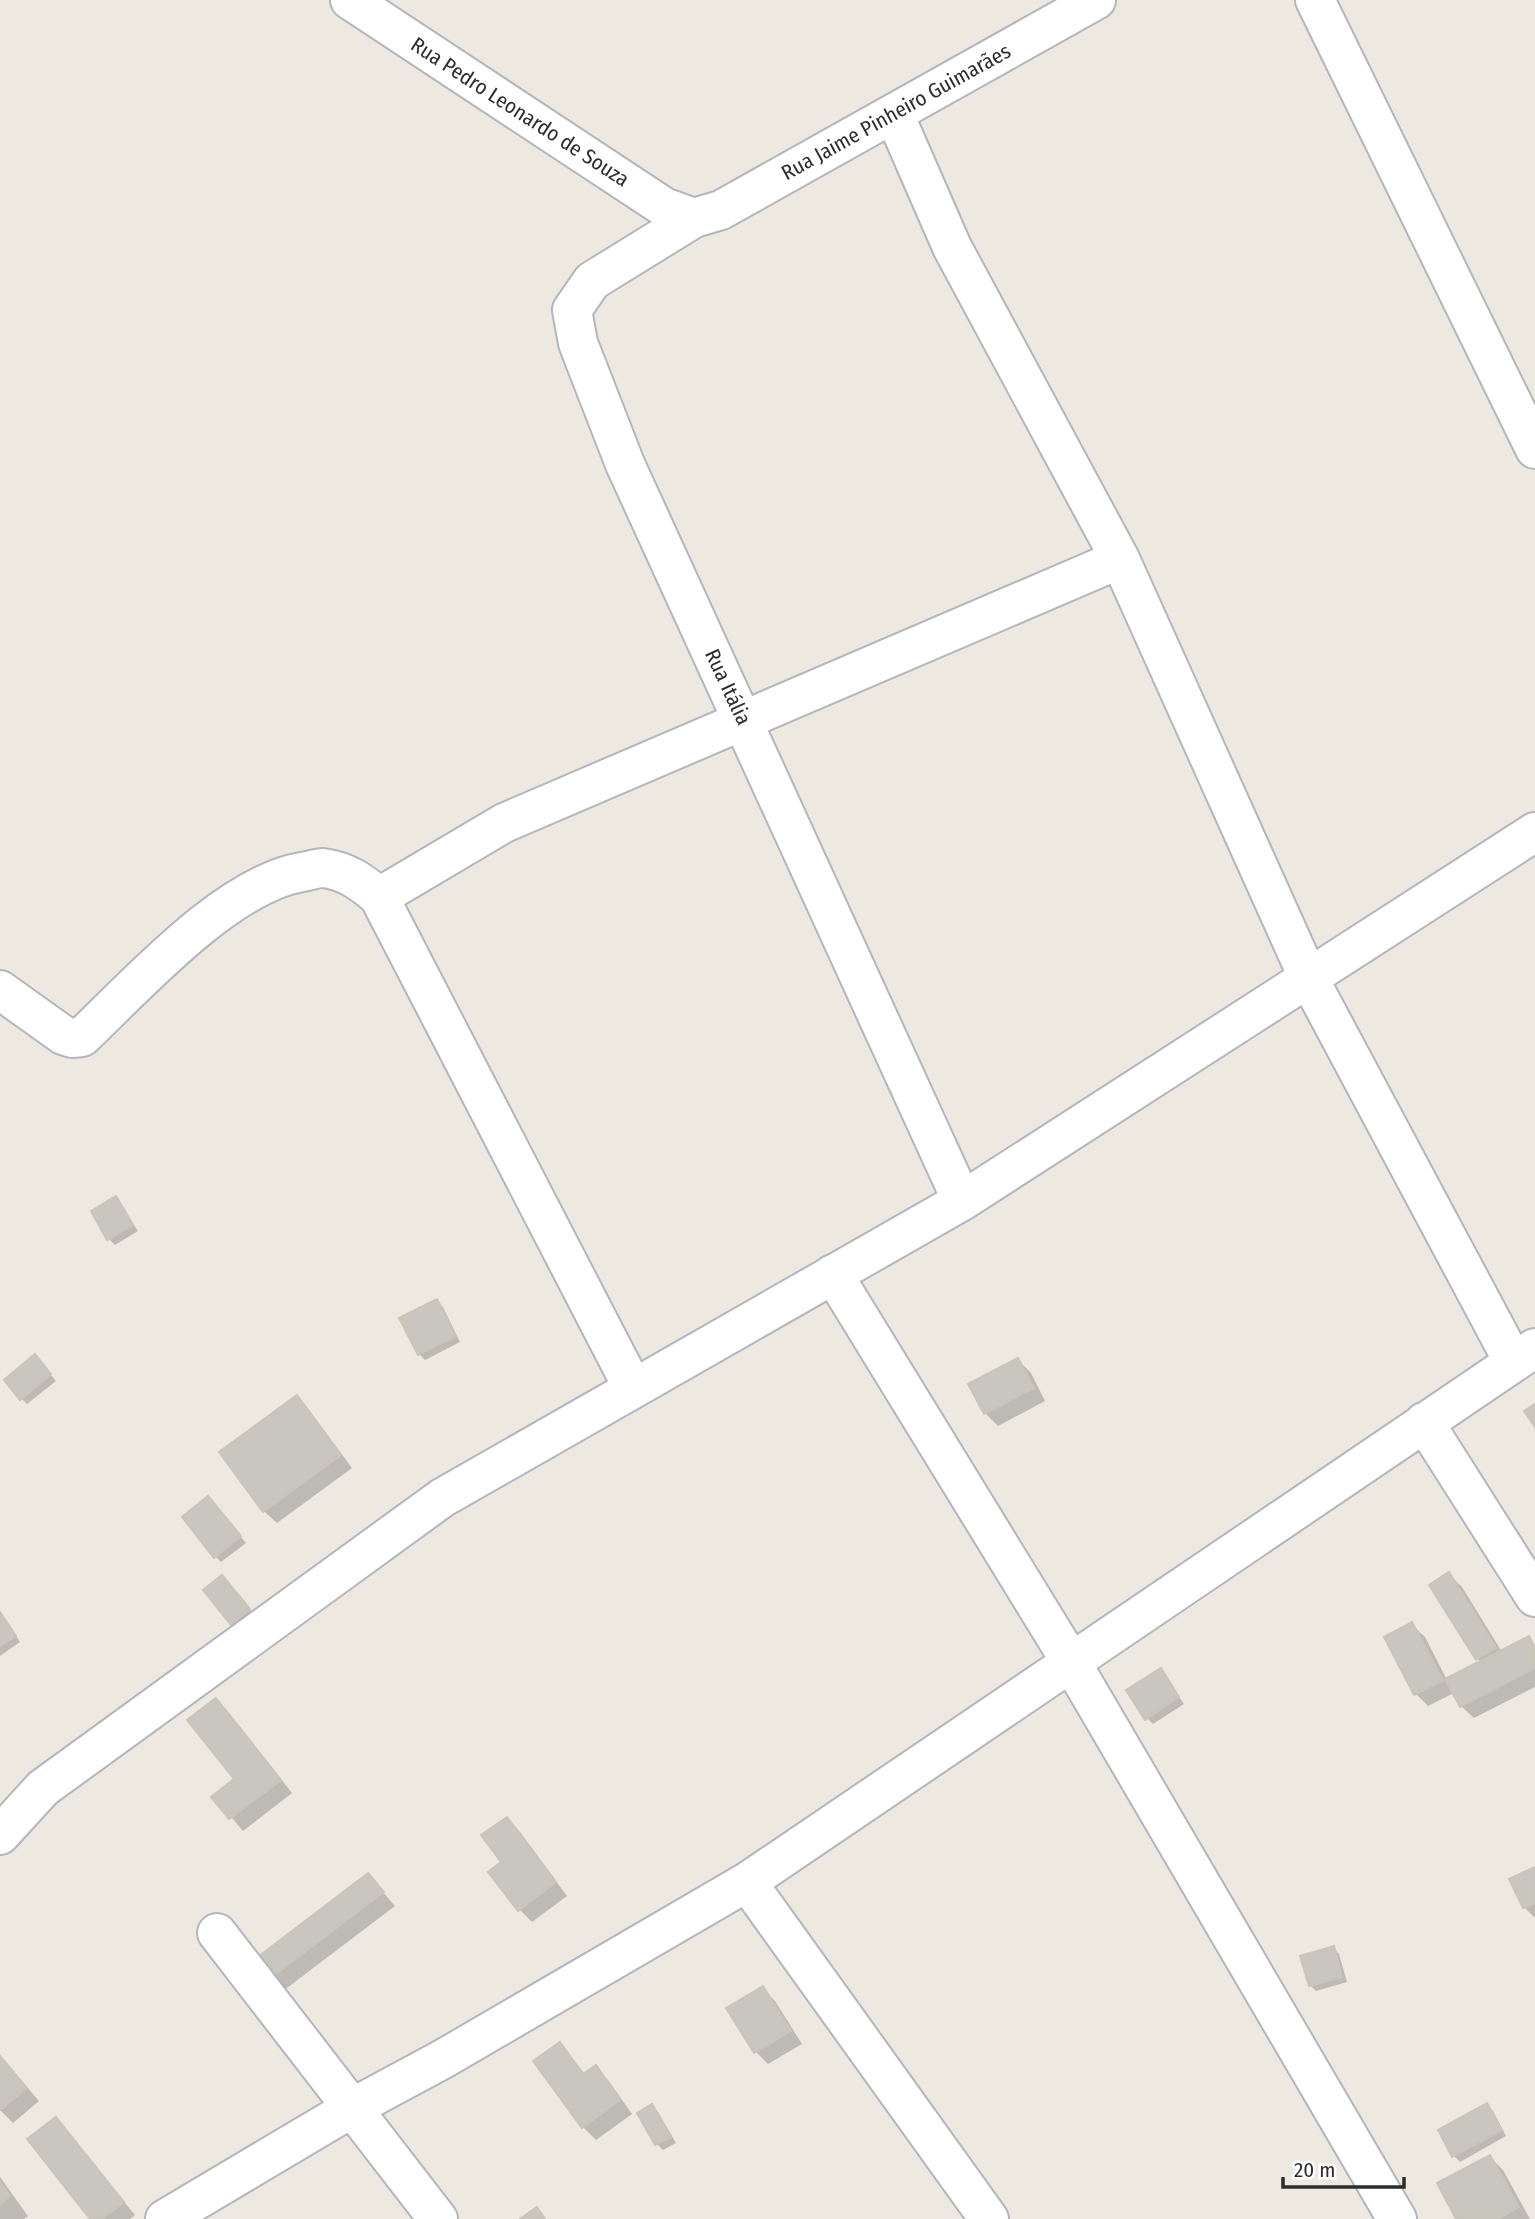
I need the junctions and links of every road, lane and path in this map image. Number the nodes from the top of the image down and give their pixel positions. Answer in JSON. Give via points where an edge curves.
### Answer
{"nodes":[{"id":1,"x":1096,"y":0,"type":"edge"},
{"id":2,"x":1315,"y":0,"type":"edge"},
{"id":3,"x":360,"y":3,"type":"edge"},
{"id":4,"x":894,"y":114,"type":"junction"},
{"id":5,"x":694,"y":218,"type":"junction"},
{"id":6,"x":1535,"y":449,"type":"edge"},
{"id":7,"x":1120,"y":559,"type":"junction"},
{"id":8,"x":743,"y":719,"type":"junction"},
{"id":9,"x":1535,"y":832,"type":"edge"},
{"id":10,"x":379,"y":897,"type":"junction"},
{"id":11,"x":1308,"y":977,"type":"junction"},
{"id":12,"x":0,"y":990,"type":"edge"},
{"id":13,"x":962,"y":1201,"type":"junction"},
{"id":14,"x":834,"y":1274,"type":"junction"},
{"id":15,"x":1524,"y":1355,"type":"edge"},
{"id":16,"x":633,"y":1388,"type":"junction"},
{"id":17,"x":1424,"y":1422,"type":"junction"},
{"id":18,"x":1535,"y":1597,"type":"edge"},
{"id":19,"x":1071,"y":1662,"type":"junction"},
{"id":20,"x":0,"y":1835,"type":"edge"},
{"id":21,"x":747,"y":1882,"type":"junction"},
{"id":22,"x":217,"y":1934,"type":"dead end"},
{"id":23,"x":352,"y":2108,"type":"junction"},
{"id":24,"x":164,"y":2219,"type":"edge"},
{"id":25,"x":438,"y":2219,"type":"edge"},
{"id":26,"x":989,"y":2219,"type":"edge"},
{"id":27,"x":1397,"y":2219,"type":"edge"}],
"edges":[{"from":1,"to":4,"type":"street","name":"Rua Jaime Pinheiro Guimarães"},
{"from":2,"to":6,"type":"street"},
{"from":3,"to":5,"type":"street","name":"Rua Pedro Leonardo de Souza","via":[[664,207]]},
{"from":4,"to":5,"type":"street","name":"Rua Jaime Pinheiro Guimarães","via":[[721,210]]},
{"from":4,"to":7,"type":"street","via":[[952,247]]},
{"from":5,"to":8,"type":"street","name":"Rua Itália","via":[[592,281],[572,310],[578,343],[625,464]]},
{"from":7,"to":8,"type":"street"},
{"from":7,"to":11,"type":"street"},
{"from":8,"to":10,"type":"street","via":[[505,823]]},
{"from":8,"to":13,"type":"street","name":"Rua Itália"},
{"from":9,"to":11,"type":"street"},
{"from":10,"to":12,"type":"street","via":[[357,878],[322,868],[292,873],[259,887],[199,926],[82,1037],[63,1035]]},
{"from":10,"to":16,"type":"street"},
{"from":11,"to":13,"type":"street"},
{"from":11,"to":15,"type":"street"},
{"from":13,"to":14,"type":"street"},
{"from":14,"to":16,"type":"street"},
{"from":14,"to":19,"type":"street"},
{"from":15,"to":17,"type":"street"},
{"from":16,"to":20,"type":"street","via":[[442,1498],[43,1788]]},
{"from":17,"to":18,"type":"street"},
{"from":17,"to":19,"type":"street"},
{"from":19,"to":21,"type":"street"},
{"from":19,"to":27,"type":"street"},
{"from":21,"to":23,"type":"street"},
{"from":21,"to":26,"type":"street"},
{"from":22,"to":23,"type":"street"},
{"from":23,"to":24,"type":"street"},
{"from":23,"to":25,"type":"street"}]}
